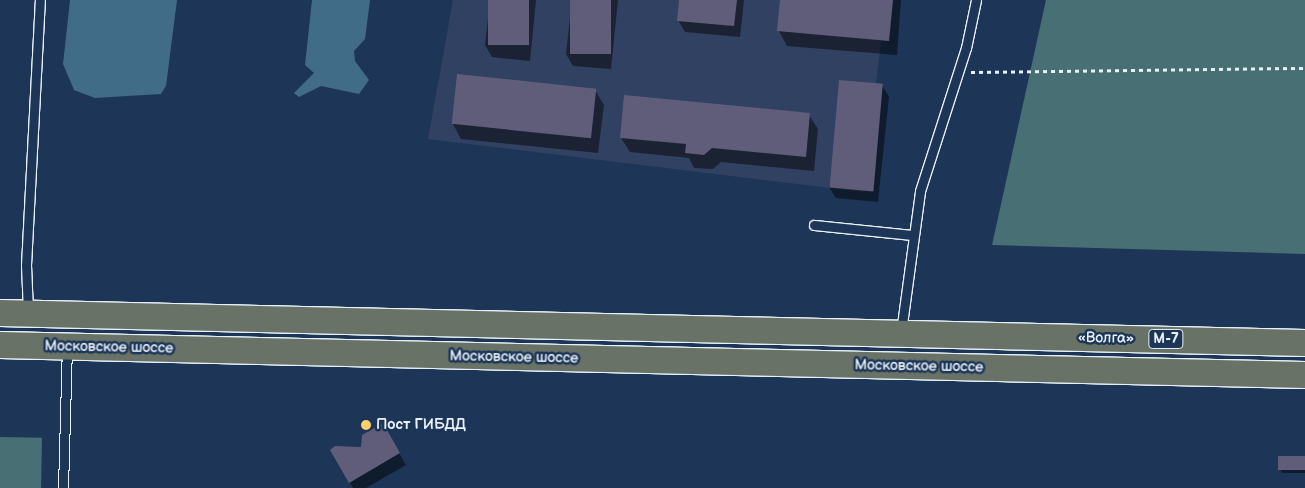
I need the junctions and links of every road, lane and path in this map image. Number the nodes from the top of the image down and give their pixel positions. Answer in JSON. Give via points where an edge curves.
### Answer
{"nodes":[{"id":1,"x":40,"y":0,"type":"edge"},
{"id":2,"x":976,"y":0,"type":"edge"},
{"id":3,"x":1305,"y":68,"type":"edge"},
{"id":4,"x":958,"y":72,"type":"junction"},
{"id":5,"x":814,"y":225,"type":"dead end"},
{"id":6,"x":912,"y":236,"type":"junction"},
{"id":7,"x":0,"y":313,"type":"edge"},
{"id":8,"x":28,"y":314,"type":"junction"},
{"id":9,"x":900,"y":333,"type":"junction"},
{"id":10,"x":1305,"y":343,"type":"edge"},
{"id":11,"x":0,"y":345,"type":"edge"},
{"id":12,"x":67,"y":346,"type":"junction"},
{"id":13,"x":900,"y":366,"type":"junction"},
{"id":14,"x":1305,"y":375,"type":"edge"},
{"id":15,"x":63,"y":488,"type":"edge"}],
"edges":[{"from":1,"to":8,"type":"lane","via":[[26,265]]},
{"from":2,"to":4,"type":"lane"},
{"from":3,"to":4,"type":"path"},
{"from":4,"to":6,"type":"lane","via":[[920,191]]},
{"from":5,"to":6,"type":"lane"},
{"from":6,"to":9,"type":"lane"},
{"from":7,"to":8,"type":"main road"},
{"from":8,"to":9,"type":"main road"},
{"from":9,"to":10,"type":"main road","name":"«Волга»","number":"М-7"},
{"from":9,"to":13,"type":"main road"},
{"from":11,"to":12,"type":"main road","name":"Московское шоссе"},
{"from":12,"to":13,"type":"main road","name":"Московское шоссе"},
{"from":12,"to":15,"type":"lane"},
{"from":13,"to":14,"type":"main road","name":"Московское шоссе","number":"М-7"}]}
